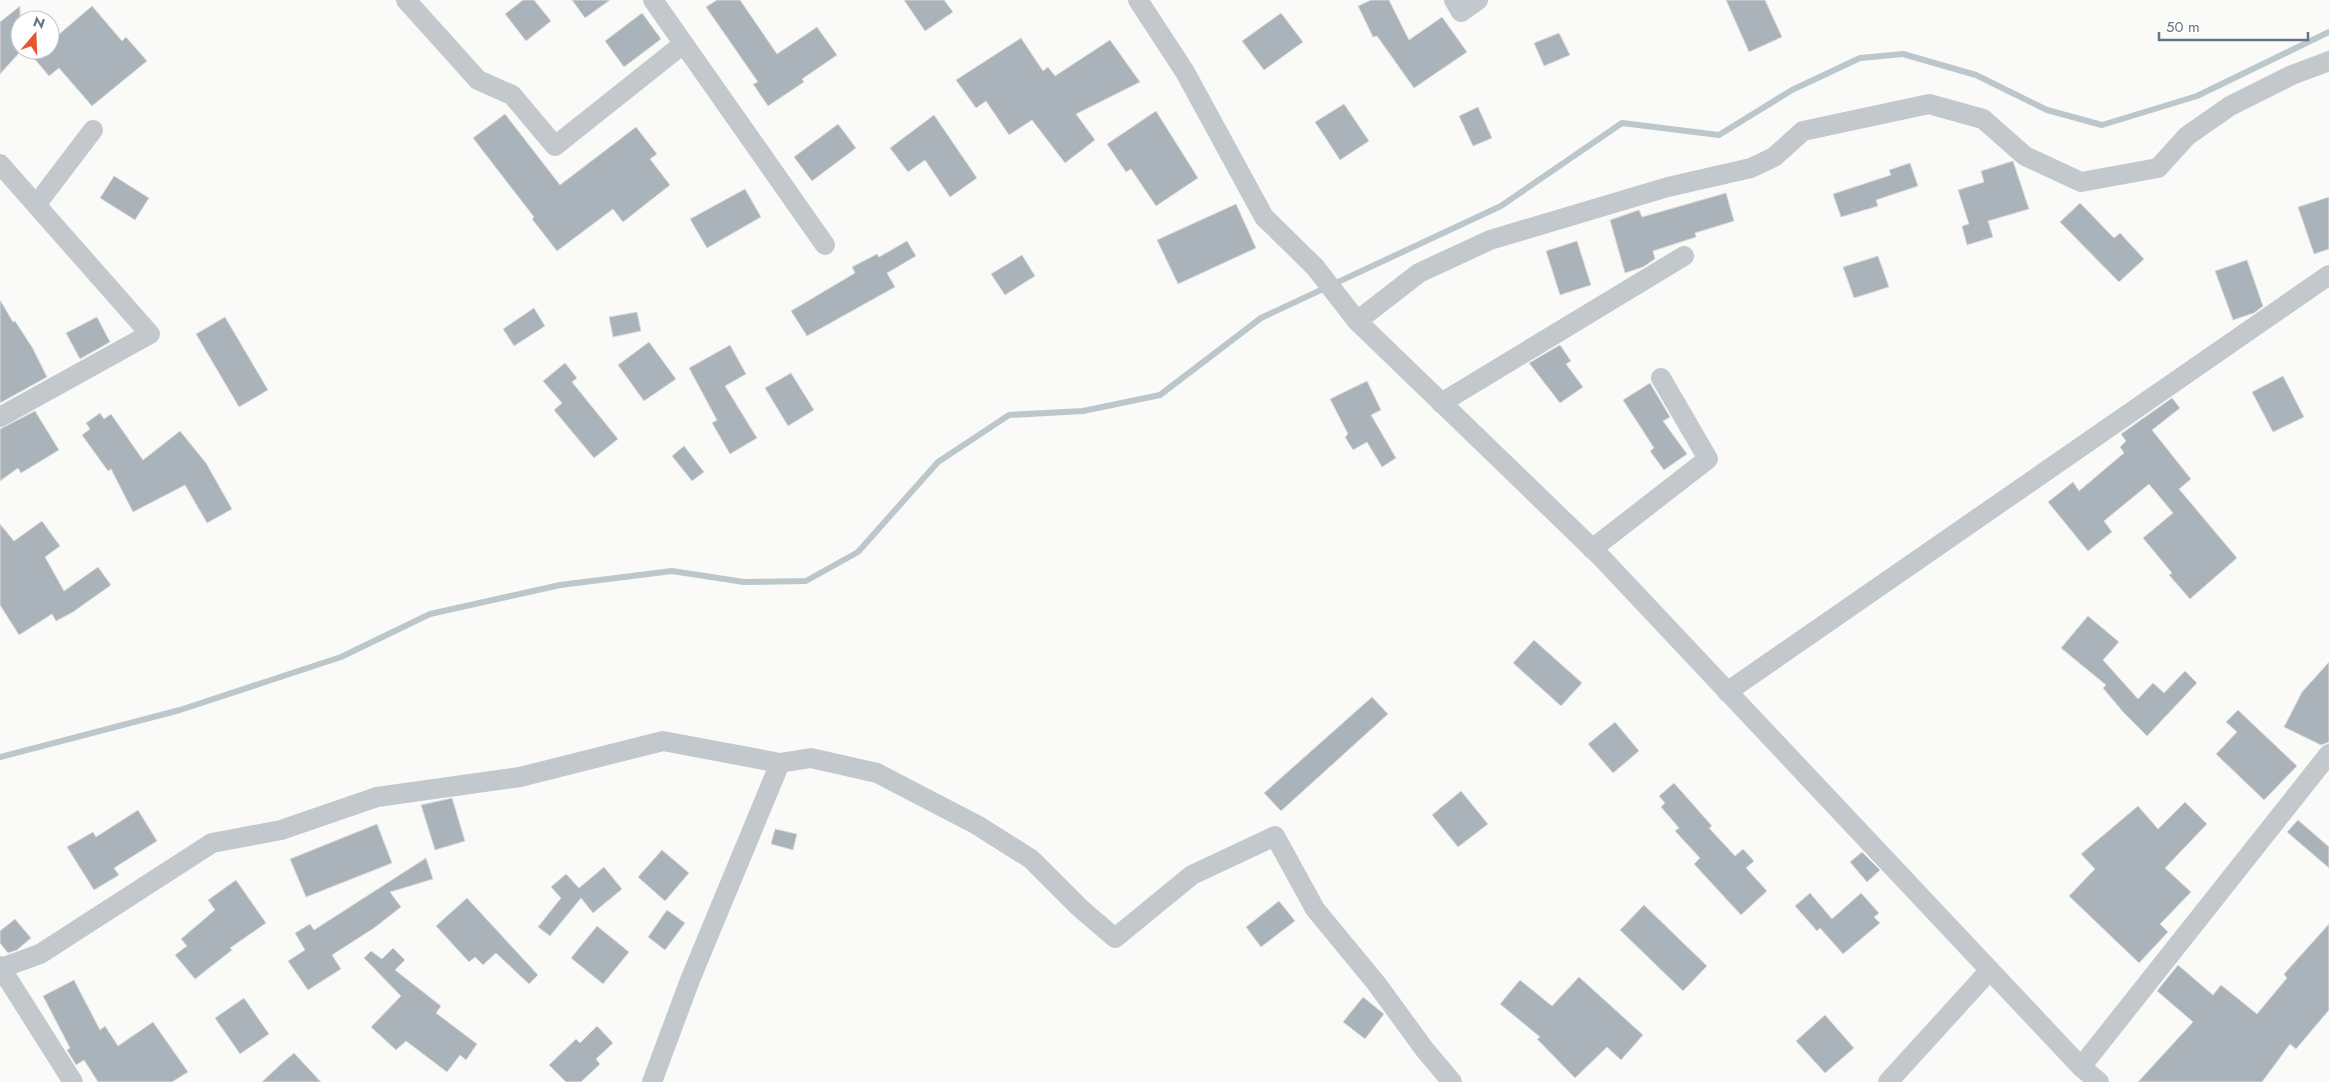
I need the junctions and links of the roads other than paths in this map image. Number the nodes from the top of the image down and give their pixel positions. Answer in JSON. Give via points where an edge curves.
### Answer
{"nodes":[{"id":1,"x":406,"y":0,"type":"edge"},
{"id":2,"x":653,"y":0,"type":"edge"},
{"id":3,"x":1138,"y":0,"type":"edge"},
{"id":4,"x":1454,"y":0,"type":"edge"},
{"id":5,"x":1478,"y":0,"type":"edge"},
{"id":6,"x":682,"y":45,"type":"junction"},
{"id":7,"x":2329,"y":61,"type":"edge"},
{"id":8,"x":93,"y":130,"type":"dead end"},
{"id":9,"x":0,"y":164,"type":"edge"},
{"id":10,"x":36,"y":205,"type":"junction"},
{"id":11,"x":825,"y":245,"type":"dead end"},
{"id":12,"x":1684,"y":256,"type":"dead end"},
{"id":13,"x":2329,"y":275,"type":"edge"},
{"id":14,"x":1357,"y":321,"type":"junction"},
{"id":15,"x":1661,"y":378,"type":"dead end"},
{"id":16,"x":1441,"y":403,"type":"junction"},
{"id":17,"x":0,"y":417,"type":"edge"},
{"id":18,"x":1592,"y":549,"type":"junction"},
{"id":19,"x":1727,"y":692,"type":"junction"},
{"id":20,"x":2329,"y":754,"type":"edge"},
{"id":21,"x":780,"y":763,"type":"junction"},
{"id":22,"x":1,"y":967,"type":"edge"},
{"id":23,"x":1990,"y":970,"type":"junction"},
{"id":24,"x":2081,"y":1067,"type":"junction"},
{"id":25,"x":73,"y":1082,"type":"edge"},
{"id":26,"x":652,"y":1082,"type":"edge"},
{"id":27,"x":1452,"y":1082,"type":"edge"},
{"id":28,"x":1888,"y":1082,"type":"edge"},
{"id":29,"x":2099,"y":1082,"type":"edge"}],
"edges":[{"from":1,"to":6,"type":"street","via":[[478,80],[512,95],[555,146]]},
{"from":2,"to":6,"type":"street"},
{"from":3,"to":14,"type":"street","via":[[1185,72],[1264,217],[1315,267]]},
{"from":4,"to":5,"type":"street","via":[[1461,12]]},
{"from":6,"to":11,"type":"street"},
{"from":7,"to":14,"type":"street","via":[[2292,75],[2230,106],[2187,136],[2158,168],[2082,182],[2025,156],[1983,119],[1929,104],[1803,131],[1774,157],[1751,168],[1668,187],[1490,240],[1419,273]]},
{"from":8,"to":10,"type":"street"},
{"from":9,"to":10,"type":"street"},
{"from":10,"to":17,"type":"street","via":[[150,334]]},
{"from":12,"to":16,"type":"street"},
{"from":13,"to":19,"type":"street"},
{"from":14,"to":16,"type":"street"},
{"from":15,"to":18,"type":"street","via":[[1708,459]]},
{"from":16,"to":18,"type":"street"},
{"from":18,"to":19,"type":"street"},
{"from":19,"to":23,"type":"street"},
{"from":20,"to":24,"type":"street"},
{"from":21,"to":22,"type":"street","via":[[663,741],[520,777],[378,797],[282,830],[212,842],[40,954]]},
{"from":21,"to":26,"type":"street"},
{"from":21,"to":27,"type":"street","via":[[811,758],[877,773],[977,825],[1031,859],[1115,938],[1192,875],[1275,836],[1315,908]]},
{"from":22,"to":25,"type":"street"},
{"from":23,"to":24,"type":"street"},
{"from":23,"to":28,"type":"street"},
{"from":24,"to":29,"type":"street"}]}
